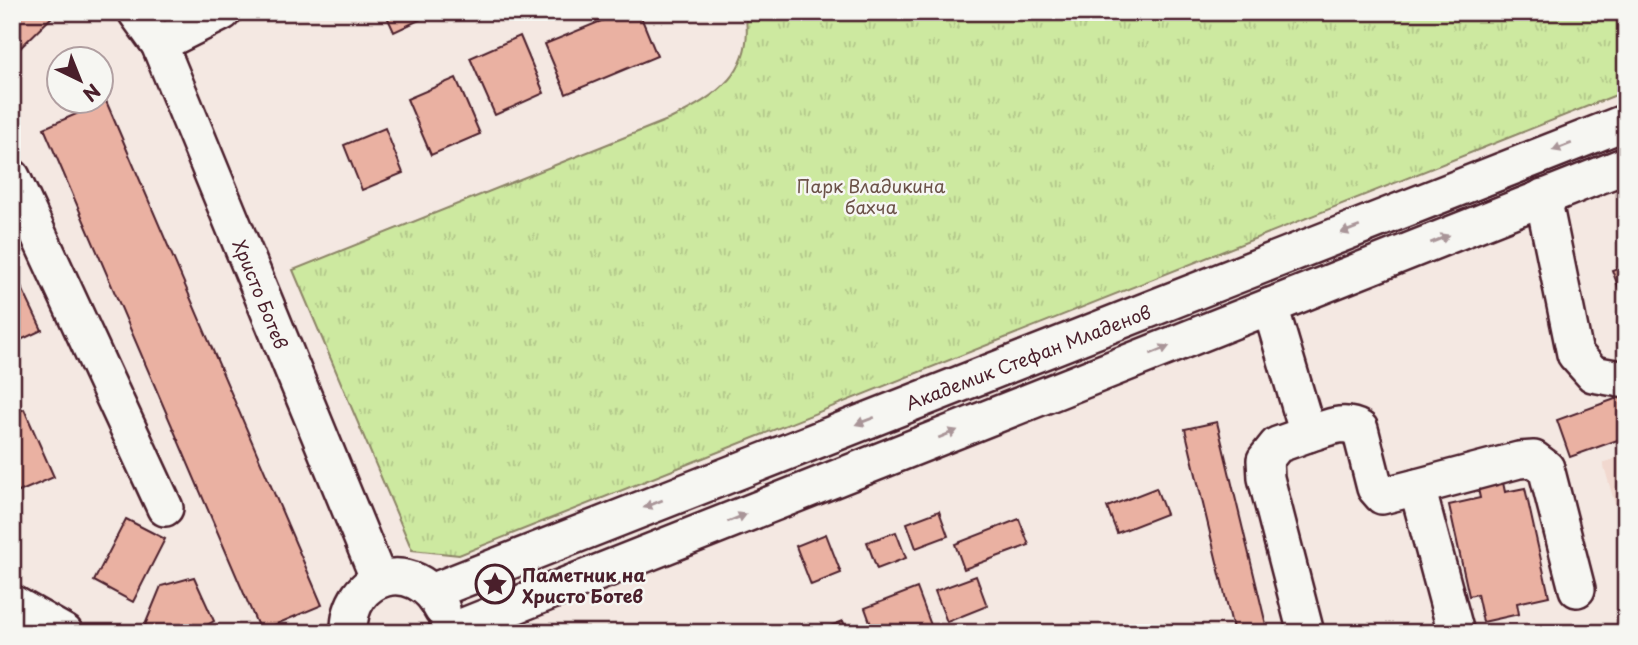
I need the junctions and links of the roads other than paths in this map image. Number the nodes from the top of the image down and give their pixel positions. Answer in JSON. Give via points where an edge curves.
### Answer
{"nodes":[{"id":1,"x":136,"y":12,"type":"edge"},
{"id":2,"x":223,"y":12,"type":"edge"},
{"id":3,"x":159,"y":44,"type":"junction"},
{"id":4,"x":1626,"y":122,"type":"edge"},
{"id":5,"x":1626,"y":165,"type":"edge"},
{"id":6,"x":12,"y":177,"type":"edge"},
{"id":7,"x":1543,"y":197,"type":"junction"},
{"id":8,"x":1270,"y":306,"type":"junction"},
{"id":9,"x":1626,"y":380,"type":"edge"},
{"id":10,"x":1308,"y":434,"type":"junction"},
{"id":11,"x":1417,"y":487,"type":"junction"},
{"id":12,"x":164,"y":508,"type":"dead end"},
{"id":13,"x":379,"y":580,"type":"junction"},
{"id":14,"x":1577,"y":589,"type":"dead end"},
{"id":15,"x":431,"y":592,"type":"junction"},
{"id":16,"x":12,"y":604,"type":"edge"},
{"id":17,"x":65,"y":633,"type":"edge"},
{"id":18,"x":349,"y":633,"type":"edge"},
{"id":19,"x":444,"y":633,"type":"edge"},
{"id":20,"x":1306,"y":633,"type":"edge"},
{"id":21,"x":1456,"y":633,"type":"edge"}],
"edges":[{"from":1,"to":3,"type":"street","name":"Христо Ботев"},
{"from":2,"to":3,"type":"street"},
{"from":3,"to":13,"type":"street","name":"Христо Ботев"},
{"from":4,"to":15,"type":"street","name":"Академик Стефан Младенов","one_way":true},
{"from":5,"to":7,"type":"street"},
{"from":6,"to":12,"type":"street"},
{"from":8,"to":7,"type":"street","one_way":true},
{"from":7,"to":9,"type":"street","via":[[1576,354],[1593,374]]},
{"from":8,"to":10,"type":"street"},
{"from":19,"to":8,"type":"street","one_way":true},
{"from":10,"to":11,"type":"street","via":[[1351,424],[1360,429],[1375,488],[1382,496]]},
{"from":10,"to":20,"type":"street","via":[[1277,445],[1265,460]]},
{"from":11,"to":14,"type":"street","via":[[1534,459],[1546,468]]},
{"from":11,"to":21,"type":"street"},
{"from":13,"to":15,"type":"street","via":[[408,578]]},
{"from":13,"to":18,"type":"street","via":[[354,601]]},
{"from":15,"to":19,"type":"street","via":[[441,608]]},
{"from":16,"to":17,"type":"street"}]}
